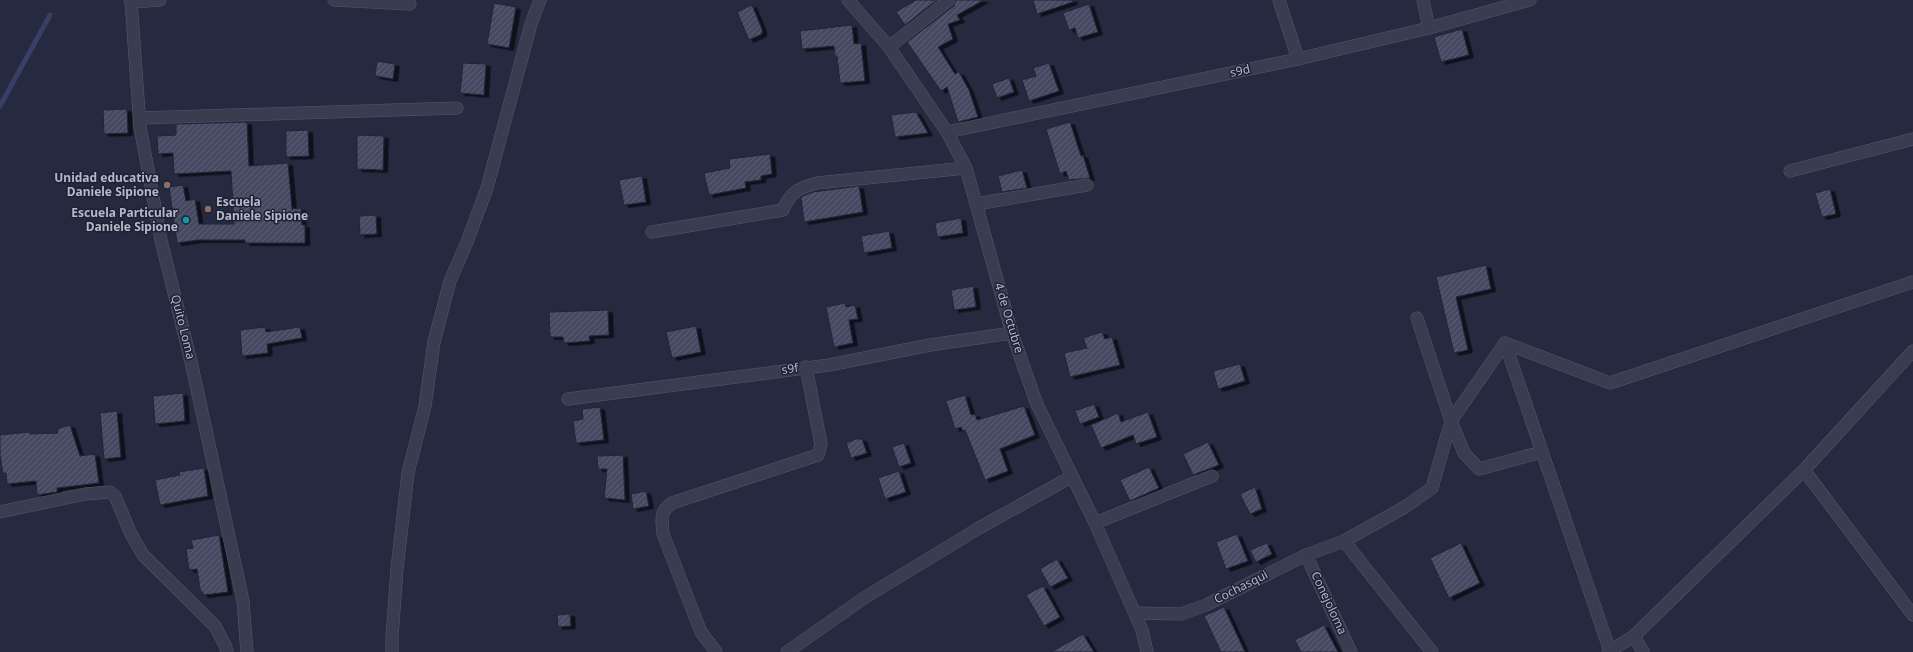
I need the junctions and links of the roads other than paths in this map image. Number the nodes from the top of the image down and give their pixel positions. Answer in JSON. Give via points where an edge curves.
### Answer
{"nodes":[{"id":1,"x":160,"y":0,"type":"edge"},
{"id":2,"x":334,"y":0,"type":"edge"},
{"id":3,"x":540,"y":0,"type":"edge"},
{"id":4,"x":848,"y":0,"type":"edge"},
{"id":5,"x":948,"y":0,"type":"edge"},
{"id":6,"x":1279,"y":0,"type":"edge"},
{"id":7,"x":1423,"y":0,"type":"edge"},
{"id":8,"x":1530,"y":0,"type":"edge"},
{"id":9,"x":131,"y":1,"type":"edge"},
{"id":10,"x":410,"y":4,"type":"dead end"},
{"id":11,"x":1429,"y":28,"type":"junction"},
{"id":12,"x":889,"y":47,"type":"junction"},
{"id":13,"x":1298,"y":59,"type":"junction"},
{"id":14,"x":457,"y":108,"type":"dead end"},
{"id":15,"x":140,"y":118,"type":"junction"},
{"id":16,"x":947,"y":132,"type":"junction"},
{"id":17,"x":1913,"y":139,"type":"edge"},
{"id":18,"x":966,"y":168,"type":"junction"},
{"id":19,"x":1790,"y":171,"type":"dead end"},
{"id":20,"x":1087,"y":185,"type":"dead end"},
{"id":21,"x":976,"y":204,"type":"junction"},
{"id":22,"x":652,"y":232,"type":"dead end"},
{"id":23,"x":1913,"y":282,"type":"edge"},
{"id":24,"x":1417,"y":318,"type":"dead end"},
{"id":25,"x":1012,"y":333,"type":"junction"},
{"id":26,"x":1505,"y":344,"type":"junction"},
{"id":27,"x":1913,"y":351,"type":"edge"},
{"id":28,"x":806,"y":367,"type":"junction"},
{"id":29,"x":568,"y":399,"type":"dead end"},
{"id":30,"x":1451,"y":421,"type":"junction"},
{"id":31,"x":1542,"y":452,"type":"junction"},
{"id":32,"x":1804,"y":470,"type":"junction"},
{"id":33,"x":1212,"y":476,"type":"dead end"},
{"id":34,"x":1071,"y":477,"type":"junction"},
{"id":35,"x":0,"y":512,"type":"edge"},
{"id":36,"x":1095,"y":523,"type":"junction"},
{"id":37,"x":1344,"y":541,"type":"junction"},
{"id":38,"x":1306,"y":554,"type":"junction"},
{"id":39,"x":1135,"y":613,"type":"junction"},
{"id":40,"x":1913,"y":615,"type":"edge"},
{"id":41,"x":1634,"y":636,"type":"junction"},
{"id":42,"x":1609,"y":651,"type":"edge"},
{"id":43,"x":227,"y":652,"type":"edge"},
{"id":44,"x":247,"y":652,"type":"edge"},
{"id":45,"x":392,"y":652,"type":"edge"},
{"id":46,"x":716,"y":652,"type":"edge"},
{"id":47,"x":787,"y":652,"type":"edge"},
{"id":48,"x":1147,"y":652,"type":"edge"},
{"id":49,"x":1351,"y":652,"type":"edge"},
{"id":50,"x":1432,"y":652,"type":"edge"},
{"id":51,"x":1643,"y":652,"type":"edge"}],
"edges":[{"from":1,"to":9,"type":"street"},
{"from":2,"to":10,"type":"street"},
{"from":3,"to":45,"type":"street","via":[[531,24],[487,188],[450,281],[440,314],[425,406],[408,473],[397,569]]},
{"from":4,"to":12,"type":"street","name":"4 de Octubre"},
{"from":5,"to":12,"type":"street"},
{"from":6,"to":13,"type":"street"},
{"from":7,"to":11,"type":"street"},
{"from":8,"to":11,"type":"street","name":"s9d"},
{"from":9,"to":15,"type":"street","name":"Quito Loma"},
{"from":11,"to":13,"type":"street","name":"s9d"},
{"from":12,"to":16,"type":"street","name":"4 de Octubre"},
{"from":13,"to":16,"type":"street","name":"s9d"},
{"from":14,"to":15,"type":"street"},
{"from":15,"to":44,"type":"street","name":"Quito Loma","via":[[161,240],[192,366],[243,601]]},
{"from":16,"to":18,"type":"street","name":"4 de Octubre"},
{"from":17,"to":19,"type":"street"},
{"from":18,"to":21,"type":"street","name":"4 de Octubre"},
{"from":18,"to":22,"type":"street","via":[[817,183],[801,188],[788,198],[783,210]]},
{"from":20,"to":21,"type":"street"},
{"from":21,"to":25,"type":"street","name":"4 de Octubre"},
{"from":23,"to":26,"type":"street","via":[[1610,383]]},
{"from":24,"to":30,"type":"street"},
{"from":25,"to":28,"type":"street","name":"s9f"},
{"from":25,"to":34,"type":"street","name":"4 de Octubre","via":[[1036,402]]},
{"from":26,"to":30,"type":"street"},
{"from":26,"to":31,"type":"street"},
{"from":27,"to":32,"type":"street"},
{"from":28,"to":29,"type":"street","name":"s9f"},
{"from":28,"to":46,"type":"street","via":[[821,444],[818,455],[672,503],[664,509],[663,534],[701,632]]},
{"from":30,"to":31,"type":"street","via":[[1464,453],[1479,469]]},
{"from":30,"to":37,"type":"street","name":"Cochasqui","via":[[1432,488],[1405,507]]},
{"from":31,"to":42,"type":"street"},
{"from":32,"to":40,"type":"street"},
{"from":32,"to":41,"type":"street"},
{"from":33,"to":36,"type":"street"},
{"from":34,"to":36,"type":"street","name":"4 de Octubre"},
{"from":34,"to":47,"type":"street","via":[[979,528],[891,582]]},
{"from":35,"to":43,"type":"street","via":[[85,494],[110,492],[115,496],[143,555],[215,626],[226,645]]},
{"from":36,"to":39,"type":"street","name":"4 de Octubre"},
{"from":37,"to":38,"type":"street","name":"Cochasqui"},
{"from":37,"to":50,"type":"street"},
{"from":38,"to":39,"type":"street","name":"Cochasqui","via":[[1206,605],[1181,614]]},
{"from":38,"to":49,"type":"street","name":"Conejoloma"},
{"from":39,"to":48,"type":"street","name":"4 de Octubre"},
{"from":41,"to":42,"type":"street"},
{"from":41,"to":51,"type":"street"}]}
